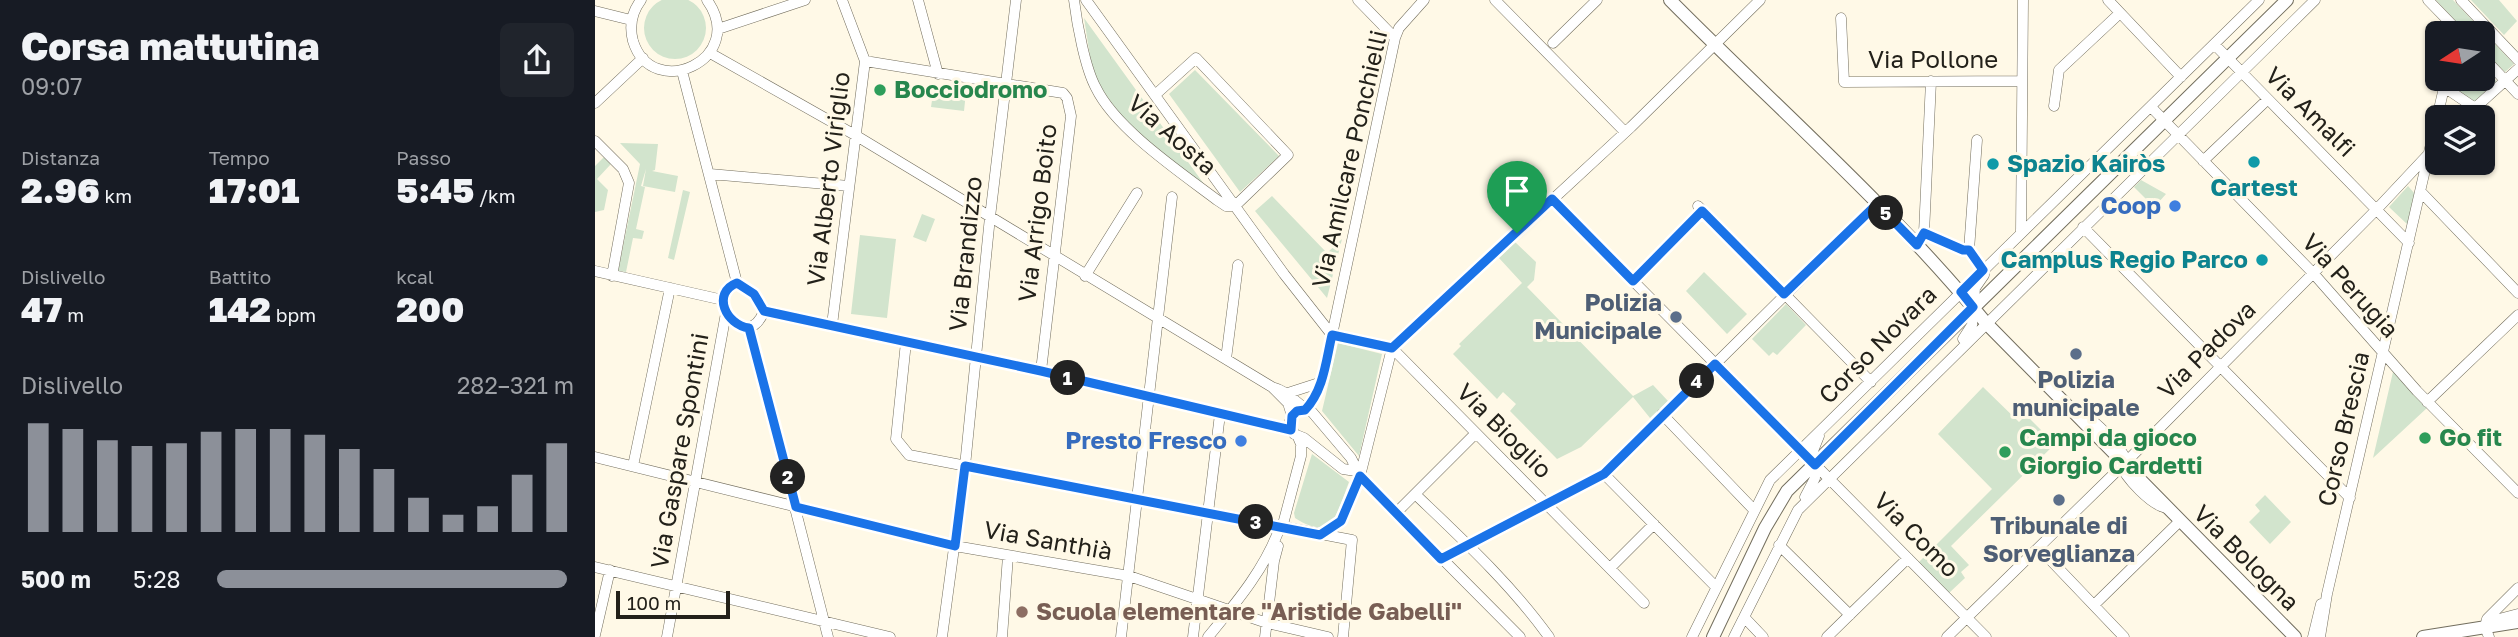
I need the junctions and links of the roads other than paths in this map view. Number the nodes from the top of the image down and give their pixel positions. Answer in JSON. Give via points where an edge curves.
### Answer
{"nodes":[{"id":1,"x":641,"y":0,"type":"edge"},
{"id":2,"x":707,"y":0,"type":"edge"},
{"id":3,"x":806,"y":0,"type":"edge"},
{"id":4,"x":842,"y":0,"type":"edge"},
{"id":5,"x":918,"y":0,"type":"edge"},
{"id":6,"x":1016,"y":0,"type":"edge"},
{"id":7,"x":1074,"y":0,"type":"edge"},
{"id":8,"x":1086,"y":0,"type":"edge"},
{"id":9,"x":1358,"y":0,"type":"edge"},
{"id":10,"x":1424,"y":0,"type":"edge"},
{"id":11,"x":1495,"y":0,"type":"edge"},
{"id":12,"x":1597,"y":0,"type":"edge"},
{"id":13,"x":1670,"y":0,"type":"edge"},
{"id":14,"x":1679,"y":0,"type":"edge"},
{"id":15,"x":1759,"y":0,"type":"edge"},
{"id":16,"x":2023,"y":0,"type":"edge"},
{"id":17,"x":2108,"y":0,"type":"edge"},
{"id":18,"x":2259,"y":0,"type":"edge"},
{"id":19,"x":2287,"y":0,"type":"edge"},
{"id":20,"x":2428,"y":0,"type":"edge"},
{"id":21,"x":2461,"y":0,"type":"edge"},
{"id":22,"x":2314,"y":1,"type":"edge"},
{"id":23,"x":595,"y":11,"type":"edge"},
{"id":24,"x":2120,"y":13,"type":"junction"},
{"id":25,"x":1841,"y":18,"type":"dead end"},
{"id":26,"x":631,"y":20,"type":"junction"},
{"id":27,"x":2448,"y":21,"type":"edge"},
{"id":28,"x":718,"y":29,"type":"junction"},
{"id":29,"x":2251,"y":35,"type":"junction"},
{"id":30,"x":1395,"y":38,"type":"junction"},
{"id":31,"x":1716,"y":42,"type":"junction"},
{"id":32,"x":1553,"y":43,"type":"dead end"},
{"id":33,"x":2214,"y":44,"type":"junction"},
{"id":34,"x":2265,"y":49,"type":"junction"},
{"id":35,"x":710,"y":53,"type":"junction"},
{"id":36,"x":643,"y":58,"type":"junction"},
{"id":37,"x":2228,"y":58,"type":"junction"},
{"id":38,"x":2518,"y":60,"type":"edge"},
{"id":39,"x":865,"y":61,"type":"junction"},
{"id":40,"x":2518,"y":69,"type":"edge"},
{"id":41,"x":2495,"y":70,"type":"edge"},
{"id":42,"x":682,"y":71,"type":"junction"},
{"id":43,"x":2242,"y":73,"type":"junction"},
{"id":44,"x":938,"y":74,"type":"junction"},
{"id":45,"x":2181,"y":77,"type":"junction"},
{"id":46,"x":2505,"y":80,"type":"junction"},
{"id":47,"x":1931,"y":81,"type":"junction"},
{"id":48,"x":2022,"y":81,"type":"junction"},
{"id":49,"x":1007,"y":83,"type":"junction"},
{"id":50,"x":2455,"y":91,"type":"edge"},
{"id":51,"x":2518,"y":94,"type":"edge"},
{"id":52,"x":1155,"y":95,"type":"junction"},
{"id":53,"x":2268,"y":99,"type":"junction"},
{"id":54,"x":595,"y":103,"type":"edge"},
{"id":55,"x":2471,"y":105,"type":"edge"},
{"id":56,"x":2478,"y":105,"type":"edge"},
{"id":57,"x":2054,"y":106,"type":"dead end"},
{"id":58,"x":2151,"y":107,"type":"junction"},
{"id":59,"x":2164,"y":121,"type":"junction"},
{"id":60,"x":1625,"y":132,"type":"junction"},
{"id":61,"x":855,"y":135,"type":"junction"},
{"id":62,"x":2178,"y":135,"type":"junction"},
{"id":63,"x":1977,"y":140,"type":"dead end"},
{"id":64,"x":595,"y":141,"type":"edge"},
{"id":65,"x":2425,"y":158,"type":"edge"},
{"id":66,"x":2203,"y":161,"type":"junction"},
{"id":67,"x":710,"y":174,"type":"junction"},
{"id":68,"x":2426,"y":175,"type":"edge"},
{"id":69,"x":849,"y":186,"type":"junction"},
{"id":70,"x":2421,"y":192,"type":"junction"},
{"id":71,"x":1137,"y":193,"type":"dead end"},
{"id":72,"x":1173,"y":197,"type":"dead end"},
{"id":73,"x":1552,"y":199,"type":"junction"},
{"id":74,"x":1877,"y":204,"type":"junction"},
{"id":75,"x":1235,"y":206,"type":"junction"},
{"id":76,"x":2377,"y":209,"type":"junction"},
{"id":77,"x":990,"y":217,"type":"junction"},
{"id":78,"x":2083,"y":227,"type":"junction"},
{"id":79,"x":1924,"y":233,"type":"junction"},
{"id":80,"x":2021,"y":233,"type":"junction"},
{"id":81,"x":2409,"y":243,"type":"junction"},
{"id":82,"x":1917,"y":245,"type":"junction"},
{"id":83,"x":1969,"y":250,"type":"junction"},
{"id":84,"x":1054,"y":254,"type":"junction"},
{"id":85,"x":1996,"y":256,"type":"junction"},
{"id":86,"x":1238,"y":265,"type":"dead end"},
{"id":87,"x":1983,"y":270,"type":"junction"},
{"id":88,"x":595,"y":271,"type":"edge"},
{"id":89,"x":2313,"y":273,"type":"junction"},
{"id":90,"x":612,"y":276,"type":"junction"},
{"id":91,"x":1085,"y":276,"type":"junction"},
{"id":92,"x":1633,"y":281,"type":"junction"},
{"id":93,"x":737,"y":283,"type":"junction"},
{"id":94,"x":670,"y":288,"type":"junction"},
{"id":95,"x":1961,"y":292,"type":"junction"},
{"id":96,"x":2518,"y":293,"type":"edge"},
{"id":97,"x":1784,"y":294,"type":"junction"},
{"id":98,"x":723,"y":300,"type":"junction"},
{"id":99,"x":1973,"y":307,"type":"junction"},
{"id":100,"x":1338,"y":310,"type":"junction"},
{"id":101,"x":764,"y":311,"type":"junction"},
{"id":102,"x":1312,"y":311,"type":"junction"},
{"id":103,"x":726,"y":313,"type":"junction"},
{"id":104,"x":2518,"y":315,"type":"edge"},
{"id":105,"x":1158,"y":319,"type":"junction"},
{"id":106,"x":1986,"y":323,"type":"junction"},
{"id":107,"x":832,"y":325,"type":"junction"},
{"id":108,"x":749,"y":328,"type":"junction"},
{"id":109,"x":1332,"y":335,"type":"junction"},
{"id":110,"x":906,"y":342,"type":"junction"},
{"id":111,"x":1392,"y":348,"type":"junction"},
{"id":112,"x":2383,"y":354,"type":"junction"},
{"id":113,"x":976,"y":357,"type":"junction"},
{"id":114,"x":1952,"y":357,"type":"junction"},
{"id":115,"x":1226,"y":359,"type":"junction"},
{"id":116,"x":1715,"y":364,"type":"junction"},
{"id":117,"x":2220,"y":366,"type":"junction"},
{"id":118,"x":1041,"y":371,"type":"junction"},
{"id":119,"x":1321,"y":382,"type":"junction"},
{"id":120,"x":1871,"y":382,"type":"junction"},
{"id":121,"x":1272,"y":387,"type":"junction"},
{"id":122,"x":1288,"y":393,"type":"junction"},
{"id":123,"x":1149,"y":398,"type":"junction"},
{"id":124,"x":2427,"y":402,"type":"junction"},
{"id":125,"x":1305,"y":410,"type":"junction"},
{"id":126,"x":1220,"y":414,"type":"junction"},
{"id":127,"x":1662,"y":414,"type":"junction"},
{"id":128,"x":1292,"y":416,"type":"junction"},
{"id":129,"x":1317,"y":419,"type":"junction"},
{"id":130,"x":1823,"y":428,"type":"junction"},
{"id":131,"x":1476,"y":433,"type":"junction"},
{"id":132,"x":1298,"y":435,"type":"junction"},
{"id":133,"x":1801,"y":450,"type":"junction"},
{"id":134,"x":595,"y":457,"type":"edge"},
{"id":135,"x":1815,"y":465,"type":"junction"},
{"id":136,"x":2123,"y":465,"type":"junction"},
{"id":137,"x":633,"y":466,"type":"junction"},
{"id":138,"x":965,"y":466,"type":"junction"},
{"id":139,"x":1358,"y":473,"type":"junction"},
{"id":140,"x":1604,"y":474,"type":"junction"},
{"id":141,"x":1829,"y":479,"type":"junction"},
{"id":142,"x":695,"y":483,"type":"junction"},
{"id":143,"x":2518,"y":493,"type":"edge"},
{"id":144,"x":1415,"y":494,"type":"junction"},
{"id":145,"x":2350,"y":498,"type":"junction"},
{"id":146,"x":1138,"y":499,"type":"junction"},
{"id":147,"x":1548,"y":504,"type":"junction"},
{"id":148,"x":796,"y":507,"type":"junction"},
{"id":149,"x":1754,"y":510,"type":"junction"},
{"id":150,"x":1798,"y":510,"type":"junction"},
{"id":151,"x":1207,"y":513,"type":"junction"},
{"id":152,"x":1396,"y":513,"type":"junction"},
{"id":153,"x":2180,"y":521,"type":"junction"},
{"id":154,"x":1654,"y":524,"type":"junction"},
{"id":155,"x":1282,"y":528,"type":"junction"},
{"id":156,"x":1320,"y":535,"type":"junction"},
{"id":157,"x":1779,"y":545,"type":"junction"},
{"id":158,"x":955,"y":546,"type":"junction"},
{"id":159,"x":1469,"y":546,"type":"junction"},
{"id":160,"x":2039,"y":548,"type":"junction"},
{"id":161,"x":1007,"y":555,"type":"junction"},
{"id":162,"x":1908,"y":558,"type":"junction"},
{"id":163,"x":1441,"y":559,"type":"junction"},
{"id":164,"x":595,"y":567,"type":"edge"},
{"id":165,"x":1611,"y":568,"type":"junction"},
{"id":166,"x":610,"y":570,"type":"junction"},
{"id":167,"x":1129,"y":576,"type":"junction"},
{"id":168,"x":677,"y":586,"type":"junction"},
{"id":169,"x":1716,"y":587,"type":"junction"},
{"id":170,"x":2518,"y":588,"type":"edge"},
{"id":171,"x":2327,"y":594,"type":"junction"},
{"id":172,"x":1198,"y":598,"type":"junction"},
{"id":173,"x":1644,"y":603,"type":"dead end"},
{"id":174,"x":2094,"y":605,"type":"junction"},
{"id":175,"x":1230,"y":610,"type":"junction"},
{"id":176,"x":2518,"y":614,"type":"edge"},
{"id":177,"x":1850,"y":615,"type":"junction"},
{"id":178,"x":1744,"y":617,"type":"junction"},
{"id":179,"x":1968,"y":617,"type":"junction"},
{"id":180,"x":824,"y":622,"type":"junction"},
{"id":181,"x":1267,"y":622,"type":"junction"},
{"id":182,"x":2518,"y":622,"type":"edge"},
{"id":183,"x":2489,"y":630,"type":"edge"},
{"id":184,"x":595,"y":635,"type":"edge"},
{"id":185,"x":667,"y":637,"type":"edge"},
{"id":186,"x":828,"y":637,"type":"edge"},
{"id":187,"x":890,"y":637,"type":"edge"},
{"id":188,"x":942,"y":637,"type":"edge"},
{"id":189,"x":1002,"y":637,"type":"edge"},
{"id":190,"x":1121,"y":637,"type":"edge"},
{"id":191,"x":1193,"y":637,"type":"edge"},
{"id":192,"x":1208,"y":637,"type":"edge"},
{"id":193,"x":1265,"y":637,"type":"edge"},
{"id":194,"x":1328,"y":637,"type":"edge"},
{"id":195,"x":1343,"y":637,"type":"edge"},
{"id":196,"x":1520,"y":637,"type":"edge"},
{"id":197,"x":1549,"y":637,"type":"edge"},
{"id":198,"x":1692,"y":637,"type":"edge"},
{"id":199,"x":1713,"y":637,"type":"edge"},
{"id":200,"x":1734,"y":637,"type":"edge"},
{"id":201,"x":1763,"y":637,"type":"edge"},
{"id":202,"x":1827,"y":637,"type":"edge"},
{"id":203,"x":1947,"y":637,"type":"edge"},
{"id":204,"x":1986,"y":637,"type":"edge"},
{"id":205,"x":2124,"y":637,"type":"edge"},
{"id":206,"x":2295,"y":637,"type":"edge"},
{"id":207,"x":2312,"y":637,"type":"edge"},
{"id":208,"x":2320,"y":637,"type":"edge"},
{"id":209,"x":2427,"y":637,"type":"edge"}],
"edges":[{"from":1,"to":26,"type":"street"},
{"from":2,"to":28,"type":"street"},
{"from":3,"to":28,"type":"street"},
{"from":4,"to":39,"type":"street","name":"Via Alberto Viriglio"},
{"from":5,"to":44,"type":"street"},
{"from":6,"to":49,"type":"street","name":"Via Brandizzo"},
{"from":7,"to":75,"type":"street","name":"Via Aosta","via":[[1090,75],[1114,116],[1217,200]]},
{"from":8,"to":52,"type":"street"},
{"from":9,"to":30,"type":"street"},
{"from":10,"to":30,"type":"street","name":"Via Amilcare Ponchielli"},
{"from":11,"to":60,"type":"street"},
{"from":12,"to":32,"type":"street"},
{"from":13,"to":31,"type":"main road","name":"Via Bologna"},
{"from":14,"to":31,"type":"main road","name":"Via Bologna"},
{"from":15,"to":31,"type":"street"},
{"from":16,"to":48,"type":"street"},
{"from":17,"to":24,"type":"street"},
{"from":18,"to":33,"type":"street","name":"Corso Novara"},
{"from":19,"to":29,"type":"main road","name":"Corso Novara"},
{"from":20,"to":27,"type":"street"},
{"from":21,"to":38,"type":"street"},
{"from":22,"to":34,"type":"street"},
{"from":23,"to":26,"type":"street"},
{"from":24,"to":45,"type":"street"},
{"from":24,"to":57,"type":"street","via":[[2059,70]]},
{"from":25,"to":47,"type":"street","name":"Via Pollone","via":[[1844,82]]},
{"from":26,"to":36,"type":"street","via":[[635,47]]},
{"from":28,"to":35,"type":"street"},
{"from":29,"to":34,"type":"street"},
{"from":29,"to":37,"type":"main road","name":"Corso Novara"},
{"from":30,"to":100,"type":"street","name":"Via Amilcare Ponchielli"},
{"from":31,"to":60,"type":"street"},
{"from":31,"to":74,"type":"main road","name":"Via Bologna"},
{"from":33,"to":37,"type":"street","name":"Via Amalfi"},
{"from":33,"to":45,"type":"street","name":"Corso Novara"},
{"from":34,"to":43,"type":"street"},
{"from":35,"to":42,"type":"street"},
{"from":35,"to":61,"type":"street"},
{"from":36,"to":42,"type":"street","via":[[661,69]]},
{"from":36,"to":54,"type":"street"},
{"from":37,"to":43,"type":"street","name":"Via Amalfi"},
{"from":37,"to":59,"type":"main road","name":"Corso Novara"},
{"from":39,"to":44,"type":"street","name":"Via Arrigo Boito"},
{"from":39,"to":61,"type":"street","name":"Via Alberto Viriglio"},
{"from":40,"to":46,"type":"street"},
{"from":41,"to":46,"type":"street"},
{"from":42,"to":67,"type":"street"},
{"from":43,"to":53,"type":"street","name":"Via Amalfi"},
{"from":43,"to":62,"type":"street"},
{"from":44,"to":49,"type":"street","name":"Via Arrigo Boito"},
{"from":45,"to":58,"type":"street","name":"Corso Novara"},
{"from":46,"to":51,"type":"street"},
{"from":46,"to":56,"type":"street"},
{"from":47,"to":48,"type":"street","name":"Via Pollone"},
{"from":47,"to":79,"type":"street"},
{"from":48,"to":80,"type":"street"},
{"from":49,"to":77,"type":"street","name":"Via Brandizzo"},
{"from":49,"to":84,"type":"street","name":"Via Arrigo Boito","via":[[1063,93],[1069,105]]},
{"from":50,"to":55,"type":"street"},
{"from":52,"to":75,"type":"street"},
{"from":52,"to":75,"type":"street","via":[[1196,58],[1288,155]]},
{"from":53,"to":66,"type":"street"},
{"from":53,"to":76,"type":"street","name":"Via Amalfi"},
{"from":58,"to":59,"type":"street","name":"Via Perugia"},
{"from":58,"to":80,"type":"street","name":"Corso Novara"},
{"from":59,"to":62,"type":"street","name":"Via Perugia"},
{"from":59,"to":99,"type":"main road","name":"Corso Novara"},
{"from":60,"to":73,"type":"street"},
{"from":61,"to":69,"type":"street","name":"Via Alberto Viriglio"},
{"from":61,"to":77,"type":"street"},
{"from":62,"to":66,"type":"street","name":"Via Perugia"},
{"from":62,"to":78,"type":"street"},
{"from":63,"to":83,"type":"street"},
{"from":64,"to":90,"type":"street","via":[[623,169],[629,183]]},
{"from":65,"to":76,"type":"street","name":"Via Padova"},
{"from":66,"to":89,"type":"street","name":"Via Perugia"},
{"from":67,"to":69,"type":"street"},
{"from":67,"to":93,"type":"street"},
{"from":68,"to":70,"type":"street","name":"Corso Brescia"},
{"from":69,"to":107,"type":"street","name":"Via Alberto Viriglio"},
{"from":70,"to":81,"type":"street","name":"Corso Brescia"},
{"from":70,"to":96,"type":"street"},
{"from":71,"to":91,"type":"street"},
{"from":72,"to":105,"type":"street"},
{"from":73,"to":92,"type":"street","name":"Via Como"},
{"from":73,"to":111,"type":"street"},
{"from":74,"to":82,"type":"main road","name":"Via Bologna"},
{"from":74,"to":97,"type":"street"},
{"from":75,"to":102,"type":"street"},
{"from":76,"to":81,"type":"street","name":"Via Amalfi"},
{"from":76,"to":89,"type":"street","name":"Via Padova"},
{"from":77,"to":84,"type":"street"},
{"from":77,"to":113,"type":"street","name":"Via Brandizzo"},
{"from":78,"to":106,"type":"street"},
{"from":78,"to":117,"type":"street"},
{"from":79,"to":82,"type":"street"},
{"from":79,"to":83,"type":"street"},
{"from":80,"to":85,"type":"street","name":"Corso Novara"},
{"from":81,"to":112,"type":"street","name":"Corso Brescia"},
{"from":82,"to":95,"type":"main road","name":"Via Bologna"},
{"from":83,"to":87,"type":"street"},
{"from":84,"to":91,"type":"street"},
{"from":84,"to":118,"type":"street","name":"Via Arrigo Boito"},
{"from":85,"to":87,"type":"street","name":"Corso Novara"},
{"from":85,"to":99,"type":"street","via":[[1975,288]]},
{"from":86,"to":115,"type":"street"},
{"from":87,"to":95,"type":"street","name":"Corso Novara"},
{"from":88,"to":90,"type":"street"},
{"from":89,"to":112,"type":"street","name":"Via Perugia"},
{"from":89,"to":117,"type":"street","name":"Via Padova"},
{"from":90,"to":94,"type":"street"},
{"from":91,"to":105,"type":"street"},
{"from":92,"to":97,"type":"street","via":[[1700,208]]},
{"from":92,"to":116,"type":"street","name":"Via Como"},
{"from":93,"to":98,"type":"street","via":[[727,289]]},
{"from":93,"to":101,"type":"street","via":[[754,294]]},
{"from":94,"to":98,"type":"street"},
{"from":94,"to":137,"type":"street"},
{"from":95,"to":99,"type":"main road","name":"Via Bologna"},
{"from":95,"to":120,"type":"street","name":"Corso Novara"},
{"from":97,"to":116,"type":"street"},
{"from":97,"to":120,"type":"street"},
{"from":98,"to":103,"type":"street"},
{"from":99,"to":106,"type":"main road","name":"Via Bologna"},
{"from":99,"to":114,"type":"street","via":[[1971,327]]},
{"from":99,"to":135,"type":"main road","name":"Corso Novara"},
{"from":100,"to":102,"type":"street","via":[[1329,315]]},
{"from":100,"to":109,"type":"street","name":"Via Amilcare Ponchielli"},
{"from":101,"to":107,"type":"street"},
{"from":101,"to":108,"type":"street","via":[[760,321]]},
{"from":102,"to":109,"type":"street"},
{"from":103,"to":108,"type":"street"},
{"from":103,"to":142,"type":"street","name":"Via Gaspare Spontini"},
{"from":104,"to":124,"type":"street"},
{"from":105,"to":115,"type":"street"},
{"from":105,"to":123,"type":"street"},
{"from":106,"to":114,"type":"street"},
{"from":106,"to":136,"type":"main road","name":"Via Bologna"},
{"from":107,"to":110,"type":"street"},
{"from":108,"to":148,"type":"street"},
{"from":109,"to":111,"type":"street"},
{"from":109,"to":119,"type":"street","name":"Via Amilcare Ponchielli"},
{"from":110,"to":113,"type":"street"},
{"from":110,"to":138,"type":"street","via":[[896,439],[909,455]]},
{"from":111,"to":131,"type":"street","name":"Via Bioglio"},
{"from":111,"to":139,"type":"street"},
{"from":112,"to":124,"type":"street","name":"Via Perugia"},
{"from":112,"to":145,"type":"street","name":"Corso Brescia"},
{"from":113,"to":118,"type":"street"},
{"from":113,"to":138,"type":"street","name":"Via Brandizzo"},
{"from":114,"to":141,"type":"street"},
{"from":115,"to":121,"type":"street"},
{"from":116,"to":127,"type":"street"},
{"from":116,"to":133,"type":"street","name":"Via Como"},
{"from":117,"to":136,"type":"street","name":"Via Padova"},
{"from":117,"to":145,"type":"street"},
{"from":118,"to":123,"type":"street"},
{"from":119,"to":122,"type":"street"},
{"from":119,"to":125,"type":"street","name":"Via Amilcare Ponchielli"},
{"from":120,"to":130,"type":"street","name":"Corso Novara"},
{"from":121,"to":122,"type":"street"},
{"from":121,"to":128,"type":"street","via":[[1288,404]]},
{"from":122,"to":125,"type":"street"},
{"from":123,"to":126,"type":"street"},
{"from":123,"to":146,"type":"street"},
{"from":124,"to":143,"type":"street","name":"Via Perugia"},
{"from":125,"to":128,"type":"street"},
{"from":125,"to":129,"type":"street"},
{"from":126,"to":132,"type":"street"},
{"from":126,"to":151,"type":"street"},
{"from":127,"to":140,"type":"street"},
{"from":127,"to":149,"type":"street"},
{"from":128,"to":132,"type":"street"},
{"from":129,"to":132,"type":"street","via":[[1315,432]]},
{"from":129,"to":139,"type":"street"},
{"from":130,"to":133,"type":"street","name":"Corso Novara"},
{"from":130,"to":135,"type":"street","via":[[1813,451]]},
{"from":131,"to":144,"type":"street"},
{"from":131,"to":147,"type":"street","name":"Via Bioglio"},
{"from":132,"to":139,"type":"street","via":[[1343,469]]},
{"from":132,"to":155,"type":"street","via":[[1301,456]]},
{"from":133,"to":135,"type":"street","name":"Via Como"},
{"from":133,"to":149,"type":"street","name":"Corso Novara","via":[[1770,480]]},
{"from":134,"to":137,"type":"street","name":"Via Santhià"},
{"from":135,"to":141,"type":"street","name":"Via Como"},
{"from":135,"to":150,"type":"street","via":[[1813,483]]},
{"from":135,"to":199,"type":"main road","name":"Corso Novara","via":[[1778,503]]},
{"from":136,"to":153,"type":"main road","name":"Via Bologna"},
{"from":136,"to":160,"type":"street","name":"Via Padova"},
{"from":137,"to":142,"type":"street","name":"Via Santhià"},
{"from":138,"to":146,"type":"street"},
{"from":138,"to":158,"type":"street","name":"Via Brandizzo"},
{"from":139,"to":152,"type":"street"},
{"from":139,"to":156,"type":"street","via":[[1341,521]]},
{"from":140,"to":147,"type":"street"},
{"from":140,"to":154,"type":"street"},
{"from":141,"to":150,"type":"street"},
{"from":141,"to":162,"type":"street","name":"Via Como"},
{"from":142,"to":148,"type":"street","name":"Via Santhià"},
{"from":142,"to":168,"type":"street","name":"Via Gaspare Spontini"},
{"from":144,"to":152,"type":"street"},
{"from":144,"to":159,"type":"street"},
{"from":145,"to":171,"type":"street","name":"Corso Brescia"},
{"from":146,"to":151,"type":"street"},
{"from":146,"to":167,"type":"street"},
{"from":147,"to":159,"type":"street"},
{"from":147,"to":165,"type":"street","name":"Via Bioglio"},
{"from":148,"to":158,"type":"street","name":"Via Santhià"},
{"from":148,"to":180,"type":"street"},
{"from":149,"to":169,"type":"street","name":"Corso Novara"},
{"from":150,"to":157,"type":"street"},
{"from":151,"to":155,"type":"street"},
{"from":151,"to":172,"type":"street"},
{"from":152,"to":163,"type":"street"},
{"from":153,"to":174,"type":"street"},
{"from":153,"to":206,"type":"main road","name":"Via Bologna"},
{"from":154,"to":165,"type":"street"},
{"from":154,"to":169,"type":"street"},
{"from":155,"to":156,"type":"street"},
{"from":155,"to":175,"type":"street","via":[[1271,552]]},
{"from":155,"to":181,"type":"street"},
{"from":156,"to":195,"type":"street","via":[[1352,540]]},
{"from":157,"to":177,"type":"street"},
{"from":157,"to":178,"type":"street"},
{"from":158,"to":161,"type":"street","name":"Via Santhià"},
{"from":158,"to":188,"type":"street","name":"Via Brandizzo"},
{"from":159,"to":163,"type":"street"},
{"from":159,"to":197,"type":"street"},
{"from":160,"to":174,"type":"street"},
{"from":160,"to":179,"type":"street","name":"Via Padova"},
{"from":161,"to":167,"type":"street","name":"Via Santhià"},
{"from":161,"to":189,"type":"street"},
{"from":162,"to":177,"type":"street"},
{"from":162,"to":179,"type":"street","name":"Via Como"},
{"from":163,"to":196,"type":"street"},
{"from":164,"to":166,"type":"street"},
{"from":165,"to":173,"type":"street","name":"Via Bioglio"},
{"from":166,"to":168,"type":"street"},
{"from":166,"to":184,"type":"street"},
{"from":167,"to":172,"type":"street","name":"Via Santhià"},
{"from":167,"to":190,"type":"street"},
{"from":168,"to":180,"type":"street"},
{"from":168,"to":185,"type":"street","name":"Via Gaspare Spontini"},
{"from":169,"to":198,"type":"street","name":"Corso Novara"},
{"from":170,"to":183,"type":"street","via":[[2487,619]]},
{"from":171,"to":207,"type":"street","name":"Corso Brescia"},
{"from":171,"to":208,"type":"street","name":"Corso Brescia"},
{"from":172,"to":175,"type":"street","name":"Via Santhià"},
{"from":172,"to":191,"type":"street"},
{"from":174,"to":205,"type":"street"},
{"from":175,"to":181,"type":"street","name":"Via Santhià"},
{"from":175,"to":192,"type":"street"},
{"from":176,"to":183,"type":"street","via":[[2502,617]]},
{"from":177,"to":202,"type":"street"},
{"from":178,"to":200,"type":"street"},
{"from":178,"to":201,"type":"street"},
{"from":179,"to":203,"type":"street","name":"Via Padova"},
{"from":179,"to":204,"type":"street","name":"Via Como"},
{"from":180,"to":186,"type":"street"},
{"from":180,"to":187,"type":"street"},
{"from":181,"to":193,"type":"street"},
{"from":181,"to":194,"type":"street","name":"Via Santhià"},
{"from":182,"to":183,"type":"main road"},
{"from":183,"to":209,"type":"main road"}]}
